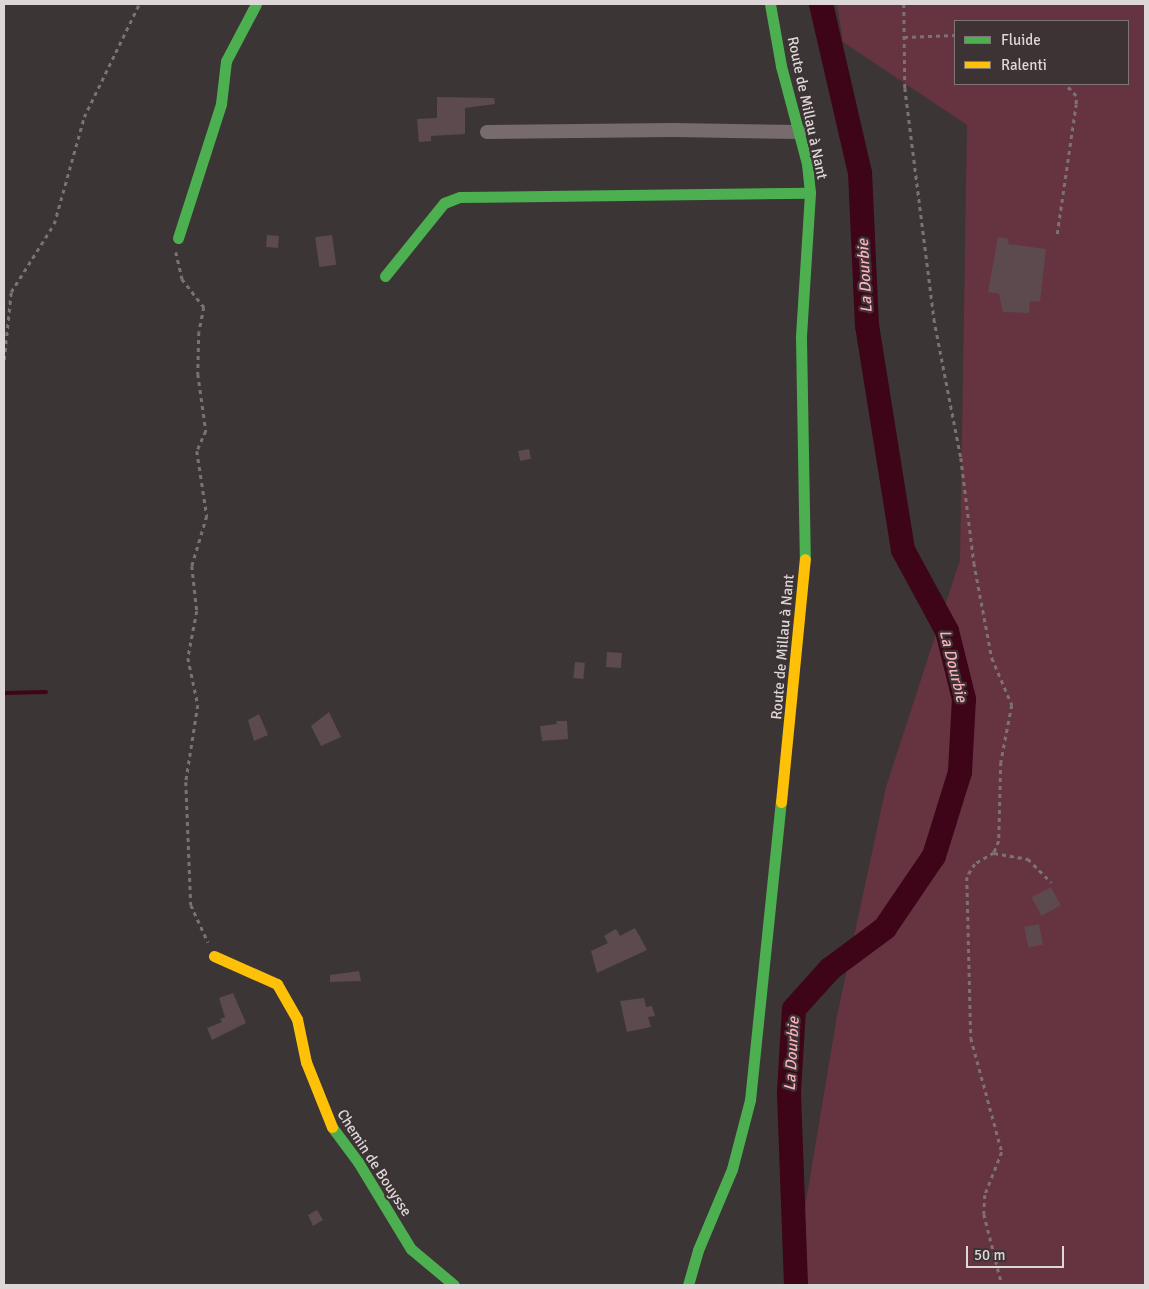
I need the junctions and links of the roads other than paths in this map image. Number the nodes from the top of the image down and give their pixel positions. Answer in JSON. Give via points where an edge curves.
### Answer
{"nodes":[{"id":1,"x":256,"y":4,"type":"edge"},
{"id":2,"x":770,"y":4,"type":"edge"},
{"id":3,"x":487,"y":132,"type":"dead end"},
{"id":4,"x":800,"y":132,"type":"junction"},
{"id":5,"x":810,"y":193,"type":"junction"},
{"id":6,"x":178,"y":238,"type":"road end"},
{"id":7,"x":385,"y":276,"type":"dead end"},
{"id":8,"x":214,"y":956,"type":"road end"},
{"id":9,"x":454,"y":1285,"type":"edge"},
{"id":10,"x":688,"y":1285,"type":"edge"}],
"edges":[{"from":1,"to":6,"type":"main road","via":[[226,61],[221,104]]},
{"from":2,"to":4,"type":"main road","name":"Route de Millau à Nant","via":[[781,66]]},
{"from":3,"to":4,"type":"street"},
{"from":4,"to":5,"type":"main road","name":"Route de Millau à Nant"},
{"from":5,"to":7,"type":"main road","via":[[460,197],[444,202]]},
{"from":5,"to":10,"type":"main road","name":"Route de Millau à Nant","via":[[802,338],[805,568],[756,1063],[740,1146],[698,1250]]},
{"from":8,"to":9,"type":"main road","name":"Chemin de Bouysse","via":[[278,984],[297,1019],[306,1062],[327,1121],[358,1162],[411,1249]]}]}
